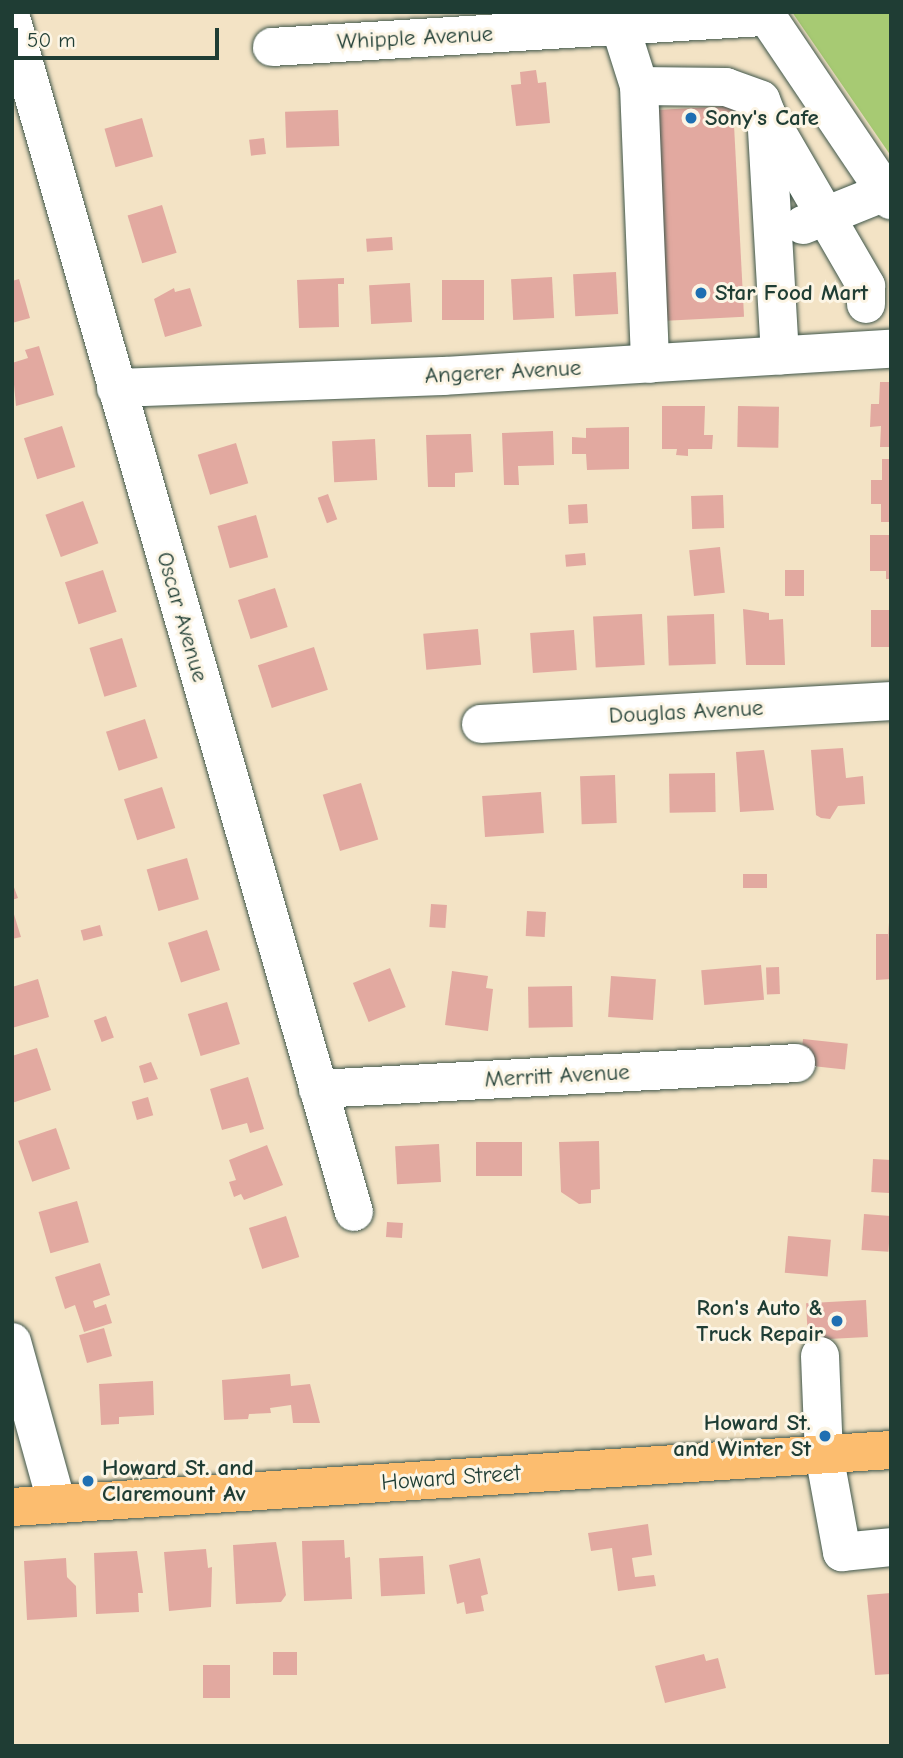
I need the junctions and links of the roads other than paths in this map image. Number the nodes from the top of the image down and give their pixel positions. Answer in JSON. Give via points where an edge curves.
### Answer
{"nodes":[{"id":1,"x":765,"y":15,"type":"edge"},
{"id":2,"x":12,"y":21,"type":"edge"},
{"id":3,"x":620,"y":26,"type":"junction"},
{"id":4,"x":272,"y":47,"type":"dead end"},
{"id":5,"x":639,"y":86,"type":"junction"},
{"id":6,"x":766,"y":113,"type":"junction"},
{"id":7,"x":888,"y":196,"type":"edge"},
{"id":8,"x":827,"y":218,"type":"junction"},
{"id":9,"x":774,"y":234,"type":"junction"},
{"id":10,"x":866,"y":304,"type":"dead end"},
{"id":11,"x":891,"y":349,"type":"edge"},
{"id":12,"x":780,"y":356,"type":"junction"},
{"id":13,"x":650,"y":364,"type":"junction"},
{"id":14,"x":116,"y":388,"type":"junction"},
{"id":15,"x":891,"y":701,"type":"edge"},
{"id":16,"x":481,"y":724,"type":"dead end"},
{"id":17,"x":796,"y":1063,"type":"dead end"},
{"id":18,"x":318,"y":1089,"type":"junction"},
{"id":19,"x":354,"y":1212,"type":"dead end"},
{"id":20,"x":12,"y":1342,"type":"edge"},
{"id":21,"x":820,"y":1356,"type":"dead end"},
{"id":22,"x":891,"y":1450,"type":"edge"},
{"id":23,"x":824,"y":1454,"type":"junction"},
{"id":24,"x":57,"y":1504,"type":"junction"},
{"id":25,"x":12,"y":1507,"type":"edge"},
{"id":26,"x":891,"y":1547,"type":"edge"}],
"edges":[{"from":1,"to":3,"type":"street","name":"Whipple Avenue"},
{"from":1,"to":7,"type":"street"},
{"from":2,"to":14,"type":"street","name":"Oscar Avenue"},
{"from":3,"to":4,"type":"street","name":"Whipple Avenue"},
{"from":3,"to":5,"type":"street"},
{"from":5,"to":6,"type":"street","via":[[726,87],[761,100]]},
{"from":5,"to":13,"type":"street"},
{"from":6,"to":8,"type":"street"},
{"from":6,"to":9,"type":"street"},
{"from":7,"to":8,"type":"street"},
{"from":8,"to":9,"type":"street"},
{"from":8,"to":10,"type":"street","via":[[866,286]]},
{"from":9,"to":12,"type":"street"},
{"from":11,"to":12,"type":"street","name":"Angerer Avenue"},
{"from":12,"to":13,"type":"street","name":"Angerer Avenue"},
{"from":13,"to":14,"type":"street","name":"Angerer Avenue"},
{"from":14,"to":18,"type":"street","name":"Oscar Avenue"},
{"from":15,"to":16,"type":"street","name":"Douglas Avenue"},
{"from":17,"to":18,"type":"street","name":"Merritt Avenue"},
{"from":18,"to":19,"type":"street","name":"Oscar Avenue"},
{"from":20,"to":24,"type":"street"},
{"from":21,"to":23,"type":"street"},
{"from":22,"to":23,"type":"main road","name":"Howard Street"},
{"from":23,"to":24,"type":"main road","name":"Howard Street"},
{"from":23,"to":26,"type":"street","via":[[842,1552]]},
{"from":24,"to":25,"type":"main road","name":"Howard Street"}]}
